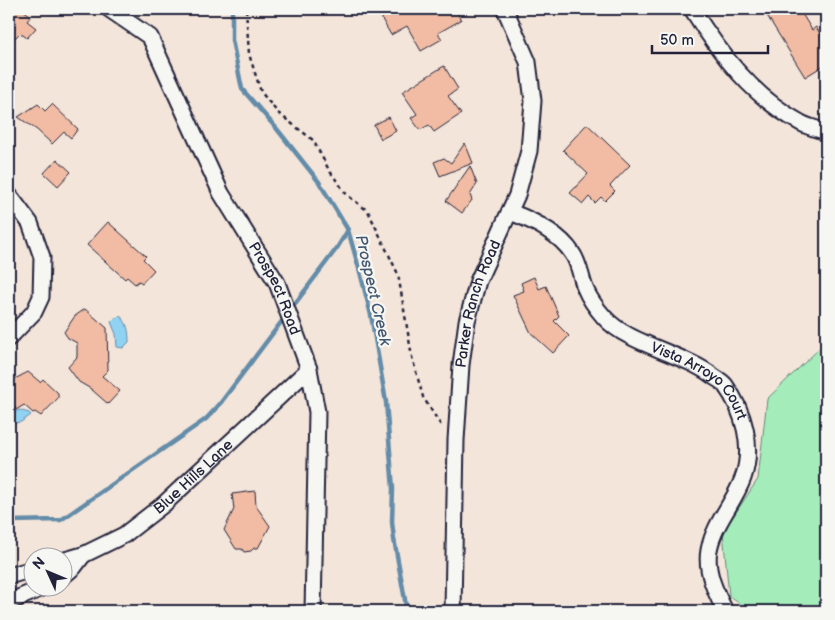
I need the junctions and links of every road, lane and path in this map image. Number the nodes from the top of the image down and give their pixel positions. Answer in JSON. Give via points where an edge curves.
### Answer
{"nodes":[{"id":1,"x":109,"y":9,"type":"edge"},
{"id":2,"x":246,"y":9,"type":"edge"},
{"id":3,"x":505,"y":9,"type":"edge"},
{"id":4,"x":692,"y":9,"type":"edge"},
{"id":5,"x":826,"y":132,"type":"edge"},
{"id":6,"x":9,"y":195,"type":"edge"},
{"id":7,"x":510,"y":212,"type":"junction"},
{"id":8,"x":9,"y":338,"type":"edge"},
{"id":9,"x":308,"y":369,"type":"junction"},
{"id":10,"x":456,"y":440,"type":"junction"},
{"id":11,"x":83,"y":555,"type":"junction"},
{"id":12,"x":72,"y":558,"type":"edge"},
{"id":13,"x":72,"y":569,"type":"edge"},
{"id":14,"x":22,"y":572,"type":"edge"},
{"id":15,"x":9,"y":576,"type":"edge"},
{"id":16,"x":22,"y":596,"type":"edge"},
{"id":17,"x":9,"y":602,"type":"edge"},
{"id":18,"x":313,"y":611,"type":"edge"},
{"id":19,"x":453,"y":611,"type":"edge"},
{"id":20,"x":725,"y":611,"type":"edge"}],
"edges":[{"from":1,"to":9,"type":"street","name":"Prospect Road","via":[[150,37],[220,192],[277,284]]},
{"from":2,"to":10,"type":"path","via":[[249,54],[261,92],[278,113],[313,140],[347,195],[368,211],[398,274],[412,357],[423,397],[443,429]]},
{"from":3,"to":7,"type":"street","name":"Parker Ranch Road","via":[[528,62],[533,101],[529,150]]},
{"from":4,"to":5,"type":"street","via":[[735,70],[765,99],[802,124]]},
{"from":6,"to":8,"type":"street","via":[[30,223],[42,257],[42,297],[34,312]]},
{"from":7,"to":10,"type":"street","name":"Parker Ranch Road","via":[[478,281],[468,321],[461,365]]},
{"from":7,"to":20,"type":"street","name":"Vista Arroyo Court","via":[[553,233],[573,253],[586,292],[604,318],[626,334],[703,368],[723,383],[737,404],[748,448],[743,478],[718,525],[709,551],[711,579]]},
{"from":9,"to":11,"type":"street","name":"Blue Hills Lane","via":[[164,504],[124,535]]},
{"from":9,"to":18,"type":"street","name":"Prospect Road","via":[[317,412]]},
{"from":10,"to":19,"type":"street","name":"Parker Ranch Road"},
{"from":11,"to":12,"type":"street","name":"Blue Hills Lane"},
{"from":11,"to":13,"type":"street"},
{"from":14,"to":15,"type":"street"},
{"from":16,"to":17,"type":"street"}]}
